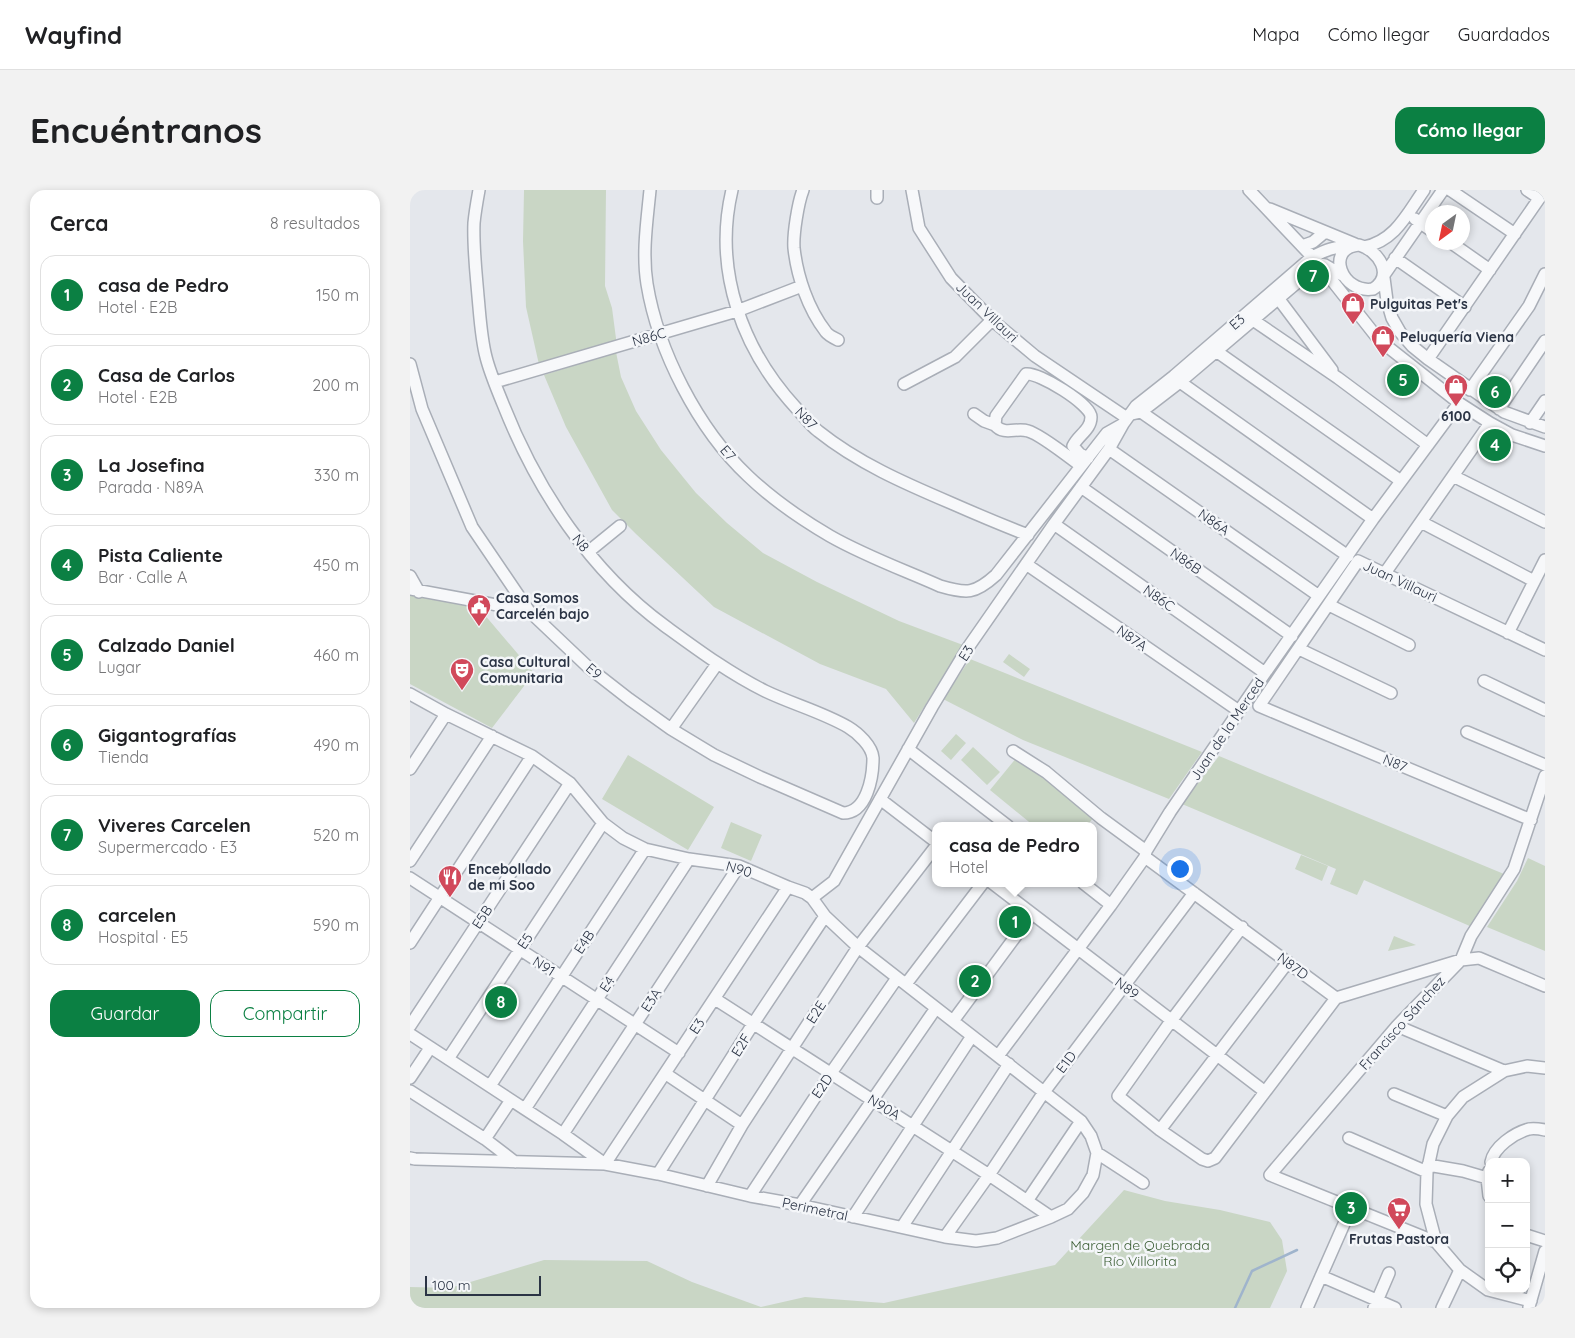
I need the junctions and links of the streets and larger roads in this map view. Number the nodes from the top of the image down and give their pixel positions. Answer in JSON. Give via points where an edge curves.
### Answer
{"nodes":[{"id":1,"x":478,"y":190,"type":"edge"},
{"id":2,"x":650,"y":190,"type":"edge"},
{"id":3,"x":732,"y":190,"type":"edge"},
{"id":4,"x":803,"y":190,"type":"edge"},
{"id":5,"x":912,"y":190,"type":"edge"},
{"id":6,"x":1249,"y":190,"type":"edge"},
{"id":7,"x":1424,"y":190,"type":"edge"},
{"id":8,"x":1443,"y":190,"type":"edge"},
{"id":9,"x":1450,"y":190,"type":"edge"},
{"id":10,"x":1527,"y":190,"type":"edge"},
{"id":11,"x":1542,"y":194,"type":"edge"},
{"id":12,"x":1267,"y":208,"type":"junction"},
{"id":13,"x":1407,"y":214,"type":"junction"},
{"id":14,"x":1421,"y":223,"type":"junction"},
{"id":15,"x":1425,"y":226,"type":"edge"},
{"id":16,"x":1325,"y":232,"type":"junction"},
{"id":17,"x":1514,"y":234,"type":"junction"},
{"id":18,"x":1302,"y":246,"type":"junction"},
{"id":19,"x":1358,"y":246,"type":"junction"},
{"id":20,"x":1461,"y":250,"type":"edge"},
{"id":21,"x":1395,"y":258,"type":"junction"},
{"id":22,"x":1316,"y":261,"type":"junction"},
{"id":23,"x":1490,"y":270,"type":"junction"},
{"id":24,"x":1545,"y":274,"type":"edge"},
{"id":25,"x":1344,"y":276,"type":"junction"},
{"id":26,"x":1384,"y":276,"type":"junction"},
{"id":27,"x":802,"y":286,"type":"junction"},
{"id":28,"x":1278,"y":298,"type":"junction"},
{"id":29,"x":1465,"y":307,"type":"junction"},
{"id":30,"x":737,"y":311,"type":"junction"},
{"id":31,"x":992,"y":320,"type":"junction"},
{"id":32,"x":1253,"y":320,"type":"junction"},
{"id":33,"x":660,"y":334,"type":"junction"},
{"id":34,"x":838,"y":340,"type":"dead end"},
{"id":35,"x":1545,"y":341,"type":"edge"},
{"id":36,"x":1216,"y":351,"type":"junction"},
{"id":37,"x":1428,"y":360,"type":"junction"},
{"id":38,"x":410,"y":364,"type":"edge"},
{"id":39,"x":1338,"y":378,"type":"junction"},
{"id":40,"x":495,"y":382,"type":"junction"},
{"id":41,"x":1180,"y":382,"type":"junction"},
{"id":42,"x":904,"y":384,"type":"dead end"},
{"id":43,"x":1470,"y":390,"type":"junction"},
{"id":44,"x":1545,"y":401,"type":"edge"},
{"id":45,"x":1459,"y":403,"type":"junction"},
{"id":46,"x":1499,"y":409,"type":"junction"},
{"id":47,"x":974,"y":414,"type":"dead end"},
{"id":48,"x":1131,"y":417,"type":"junction"},
{"id":49,"x":1530,"y":422,"type":"junction"},
{"id":50,"x":1490,"y":423,"type":"junction"},
{"id":51,"x":995,"y":425,"type":"junction"},
{"id":52,"x":1545,"y":428,"type":"edge"},
{"id":53,"x":1428,"y":445,"type":"junction"},
{"id":54,"x":1545,"y":446,"type":"edge"},
{"id":55,"x":1109,"y":448,"type":"junction"},
{"id":56,"x":1084,"y":462,"type":"junction"},
{"id":57,"x":1453,"y":476,"type":"junction"},
{"id":58,"x":1401,"y":481,"type":"junction"},
{"id":59,"x":1081,"y":487,"type":"junction"},
{"id":60,"x":1373,"y":519,"type":"junction"},
{"id":61,"x":1421,"y":522,"type":"junction"},
{"id":62,"x":1545,"y":522,"type":"edge"},
{"id":63,"x":1054,"y":524,"type":"junction"},
{"id":64,"x":620,"y":526,"type":"dead end"},
{"id":65,"x":1028,"y":535,"type":"junction"},
{"id":66,"x":588,"y":552,"type":"junction"},
{"id":67,"x":1348,"y":556,"type":"junction"},
{"id":68,"x":1545,"y":560,"type":"edge"},
{"id":69,"x":1026,"y":564,"type":"junction"},
{"id":70,"x":1385,"y":573,"type":"junction"},
{"id":71,"x":410,"y":576,"type":"edge"},
{"id":72,"x":1534,"y":581,"type":"junction"},
{"id":73,"x":414,"y":591,"type":"edge"},
{"id":74,"x":1319,"y":596,"type":"junction"},
{"id":75,"x":1329,"y":605,"type":"junction"},
{"id":76,"x":529,"y":611,"type":"junction"},
{"id":77,"x":1508,"y":633,"type":"junction"},
{"id":78,"x":1292,"y":636,"type":"junction"},
{"id":79,"x":1409,"y":644,"type":"dead end"},
{"id":80,"x":1299,"y":649,"type":"junction"},
{"id":81,"x":1545,"y":650,"type":"edge"},
{"id":82,"x":717,"y":664,"type":"junction"},
{"id":83,"x":1265,"y":673,"type":"junction"},
{"id":84,"x":1484,"y":680,"type":"dead end"},
{"id":85,"x":1391,"y":693,"type":"dead end"},
{"id":86,"x":410,"y":694,"type":"edge"},
{"id":87,"x":1259,"y":706,"type":"joint"},
{"id":88,"x":1545,"y":710,"type":"edge"},
{"id":89,"x":1239,"y":711,"type":"junction"},
{"id":90,"x":446,"y":714,"type":"junction"},
{"id":91,"x":671,"y":729,"type":"junction"},
{"id":92,"x":1467,"y":732,"type":"dead end"},
{"id":93,"x":492,"y":736,"type":"junction"},
{"id":94,"x":908,"y":749,"type":"junction"},
{"id":95,"x":1013,"y":752,"type":"dead end"},
{"id":96,"x":532,"y":756,"type":"junction"},
{"id":97,"x":1545,"y":765,"type":"edge"},
{"id":98,"x":410,"y":769,"type":"edge"},
{"id":99,"x":1545,"y":776,"type":"edge"},
{"id":100,"x":570,"y":783,"type":"junction"},
{"id":101,"x":1542,"y":797,"type":"edge"},
{"id":102,"x":880,"y":799,"type":"junction"},
{"id":103,"x":858,"y":809,"type":"joint"},
{"id":104,"x":1101,"y":818,"type":"junction"},
{"id":105,"x":1531,"y":820,"type":"junction"},
{"id":106,"x":1003,"y":822,"type":"edge"},
{"id":107,"x":604,"y":823,"type":"junction"},
{"id":108,"x":1097,"y":824,"type":"edge"},
{"id":109,"x":932,"y":839,"type":"edge"},
{"id":110,"x":645,"y":849,"type":"junction"},
{"id":111,"x":932,"y":851,"type":"edge"},
{"id":112,"x":1146,"y":854,"type":"junction"},
{"id":113,"x":689,"y":858,"type":"junction"},
{"id":114,"x":410,"y":861,"type":"edge"},
{"id":115,"x":739,"y":866,"type":"junction"},
{"id":116,"x":410,"y":878,"type":"edge"},
{"id":117,"x":788,"y":887,"type":"junction"},
{"id":118,"x":980,"y":887,"type":"edge"},
{"id":119,"x":997,"y":887,"type":"edge"},
{"id":120,"x":1088,"y":887,"type":"edge"},
{"id":121,"x":1194,"y":893,"type":"junction"},
{"id":122,"x":440,"y":897,"type":"junction"},
{"id":123,"x":812,"y":898,"type":"junction"},
{"id":124,"x":1111,"y":905,"type":"junction"},
{"id":125,"x":1032,"y":914,"type":"junction"},
{"id":126,"x":825,"y":916,"type":"junction"},
{"id":127,"x":478,"y":922,"type":"junction"},
{"id":128,"x":1242,"y":927,"type":"junction"},
{"id":129,"x":410,"y":943,"type":"edge"},
{"id":130,"x":858,"y":948,"type":"junction"},
{"id":131,"x":519,"y":950,"type":"junction"},
{"id":132,"x":1078,"y":950,"type":"junction"},
{"id":133,"x":1461,"y":960,"type":"junction"},
{"id":134,"x":1288,"y":962,"type":"junction"},
{"id":135,"x":562,"y":976,"type":"junction"},
{"id":136,"x":901,"y":981,"type":"junction"},
{"id":137,"x":1124,"y":985,"type":"junction"},
{"id":138,"x":1545,"y":986,"type":"edge"},
{"id":139,"x":1336,"y":998,"type":"junction"},
{"id":140,"x":596,"y":999,"type":"junction"},
{"id":141,"x":715,"y":999,"type":"junction"},
{"id":142,"x":936,"y":1008,"type":"junction"},
{"id":143,"x":953,"y":1021,"type":"junction"},
{"id":144,"x":1171,"y":1021,"type":"junction"},
{"id":145,"x":635,"y":1024,"type":"junction"},
{"id":146,"x":753,"y":1024,"type":"junction"},
{"id":147,"x":410,"y":1026,"type":"edge"},
{"id":148,"x":1397,"y":1026,"type":"junction"},
{"id":149,"x":410,"y":1034,"type":"edge"},
{"id":150,"x":972,"y":1036,"type":"junction"},
{"id":151,"x":430,"y":1048,"type":"junction"},
{"id":152,"x":792,"y":1049,"type":"junction"},
{"id":153,"x":679,"y":1053,"type":"junction"},
{"id":154,"x":1217,"y":1055,"type":"junction"},
{"id":155,"x":998,"y":1056,"type":"junction"},
{"id":156,"x":448,"y":1059,"type":"junction"},
{"id":157,"x":1008,"y":1064,"type":"junction"},
{"id":158,"x":1545,"y":1068,"type":"edge"},
{"id":159,"x":1504,"y":1071,"type":"junction"},
{"id":160,"x":831,"y":1073,"type":"junction"},
{"id":161,"x":666,"y":1074,"type":"junction"},
{"id":162,"x":410,"y":1078,"type":"edge"},
{"id":163,"x":490,"y":1086,"type":"junction"},
{"id":164,"x":410,"y":1091,"type":"edge"},
{"id":165,"x":1264,"y":1091,"type":"junction"},
{"id":166,"x":1044,"y":1092,"type":"junction"},
{"id":167,"x":1394,"y":1094,"type":"dead end"},
{"id":168,"x":872,"y":1099,"type":"junction"},
{"id":169,"x":511,"y":1100,"type":"junction"},
{"id":170,"x":706,"y":1100,"type":"junction"},
{"id":171,"x":525,"y":1109,"type":"junction"},
{"id":172,"x":1446,"y":1116,"type":"junction"},
{"id":173,"x":1081,"y":1120,"type":"junction"},
{"id":174,"x":742,"y":1125,"type":"junction"},
{"id":175,"x":914,"y":1126,"type":"junction"},
{"id":176,"x":1160,"y":1130,"type":"junction"},
{"id":177,"x":1545,"y":1130,"type":"edge"},
{"id":178,"x":563,"y":1134,"type":"junction"},
{"id":179,"x":1349,"y":1138,"type":"dead end"},
{"id":180,"x":485,"y":1139,"type":"junction"},
{"id":181,"x":951,"y":1150,"type":"junction"},
{"id":182,"x":1097,"y":1154,"type":"junction"},
{"id":183,"x":410,"y":1158,"type":"edge"},
{"id":184,"x":1492,"y":1158,"type":"edge"},
{"id":185,"x":515,"y":1162,"type":"junction"},
{"id":186,"x":605,"y":1164,"type":"junction"},
{"id":187,"x":1427,"y":1168,"type":"junction"},
{"id":188,"x":658,"y":1174,"type":"junction"},
{"id":189,"x":1485,"y":1174,"type":"edge"},
{"id":190,"x":989,"y":1175,"type":"junction"},
{"id":191,"x":1143,"y":1183,"type":"dead end"},
{"id":192,"x":707,"y":1186,"type":"junction"},
{"id":193,"x":750,"y":1196,"type":"junction"},
{"id":194,"x":1027,"y":1201,"type":"junction"},
{"id":195,"x":800,"y":1205,"type":"junction"},
{"id":196,"x":1351,"y":1208,"type":"junction"},
{"id":197,"x":853,"y":1217,"type":"junction"},
{"id":198,"x":1051,"y":1217,"type":"junction"},
{"id":199,"x":902,"y":1227,"type":"junction"},
{"id":200,"x":1530,"y":1235,"type":"edge"},
{"id":201,"x":945,"y":1237,"type":"junction"},
{"id":202,"x":1545,"y":1241,"type":"edge"},
{"id":203,"x":1436,"y":1242,"type":"junction"},
{"id":204,"x":1545,"y":1251,"type":"edge"},
{"id":205,"x":1543,"y":1264,"type":"edge"},
{"id":206,"x":1460,"y":1270,"type":"junction"},
{"id":207,"x":1389,"y":1273,"type":"dead end"},
{"id":208,"x":1321,"y":1276,"type":"junction"},
{"id":209,"x":1376,"y":1304,"type":"edge"},
{"id":210,"x":1530,"y":1305,"type":"edge"},
{"id":211,"x":1307,"y":1308,"type":"edge"},
{"id":212,"x":1395,"y":1308,"type":"edge"},
{"id":213,"x":1442,"y":1308,"type":"edge"}],
"edges":[{"from":1,"to":40,"type":"street","name":"N8","via":[[474,222],[475,264],[486,358]]},
{"from":2,"to":33,"type":"street","name":"E7","via":[[645,236],[647,284]]},
{"from":3,"to":30,"type":"street","name":"N87","via":[[727,212],[726,261]]},
{"from":4,"to":27,"type":"street","via":[[794,247]]},
{"from":5,"to":31,"type":"street","name":"Juan Villauri","via":[[919,228],[952,278]]},
{"from":6,"to":12,"type":"street"},
{"from":7,"to":13,"type":"street","name":"E3"},
{"from":8,"to":14,"type":"street"},
{"from":9,"to":17,"type":"street"},
{"from":10,"to":11,"type":"street"},
{"from":11,"to":17,"type":"street"},
{"from":12,"to":16,"type":"street"},
{"from":12,"to":18,"type":"street"},
{"from":13,"to":14,"type":"street"},
{"from":13,"to":19,"type":"street","name":"E3","via":[[1389,236],[1375,245]]},
{"from":14,"to":15,"type":"street"},
{"from":14,"to":21,"type":"street"},
{"from":16,"to":18,"type":"street"},
{"from":16,"to":19,"type":"street"},
{"from":17,"to":23,"type":"street"},
{"from":18,"to":22,"type":"street"},
{"from":19,"to":22,"type":"street","name":"E3","via":[[1329,248]]},
{"from":19,"to":25,"type":"street","via":[[1344,252],[1340,259]]},
{"from":19,"to":26,"type":"street","via":[[1374,254]]},
{"from":20,"to":23,"type":"street"},
{"from":21,"to":26,"type":"street"},
{"from":21,"to":29,"type":"street"},
{"from":22,"to":25,"type":"street"},
{"from":22,"to":28,"type":"street","name":"E3"},
{"from":22,"to":45,"type":"street","via":[[1379,340]]},
{"from":22,"to":48,"type":"street","name":"E3","via":[[1136,406]]},
{"from":23,"to":29,"type":"street"},
{"from":24,"to":43,"type":"street","via":[[1528,306]]},
{"from":25,"to":26,"type":"street","via":[[1355,286],[1367,290],[1379,286]]},
{"from":26,"to":37,"type":"street","via":[[1392,318],[1412,346]]},
{"from":27,"to":30,"type":"street","name":"N86C"},
{"from":27,"to":34,"type":"street","via":[[826,333]]},
{"from":28,"to":32,"type":"street","name":"E3"},
{"from":28,"to":39,"type":"street"},
{"from":29,"to":37,"type":"street"},
{"from":30,"to":33,"type":"street","name":"N86C"},
{"from":30,"to":65,"type":"street","name":"N87","via":[[753,349],[778,389],[817,430],[890,476]]},
{"from":31,"to":42,"type":"street","via":[[955,356]]},
{"from":31,"to":48,"type":"street","name":"Juan Villauri","via":[[1035,356]]},
{"from":32,"to":36,"type":"street","name":"E3"},
{"from":32,"to":39,"type":"street"},
{"from":33,"to":40,"type":"street","name":"N86C"},
{"from":33,"to":65,"type":"street","name":"E7","via":[[680,384],[712,434],[747,475],[782,504],[831,536],[940,586],[970,592],[996,576]]},
{"from":35,"to":46,"type":"street"},
{"from":36,"to":41,"type":"street","name":"E3"},
{"from":36,"to":58,"type":"street"},
{"from":37,"to":43,"type":"street"},
{"from":38,"to":76,"type":"street","name":"E9","via":[[422,409],[472,527]]},
{"from":39,"to":53,"type":"street"},
{"from":40,"to":66,"type":"street","name":"N8","via":[[515,432],[549,497]]},
{"from":41,"to":48,"type":"street","name":"E3"},
{"from":41,"to":60,"type":"street"},
{"from":43,"to":46,"type":"street"},
{"from":44,"to":49,"type":"street"},
{"from":45,"to":50,"type":"street"},
{"from":45,"to":53,"type":"street","name":"Juan de la Merced"},
{"from":46,"to":49,"type":"street"},
{"from":47,"to":51,"type":"street"},
{"from":48,"to":55,"type":"street","name":"E3"},
{"from":48,"to":56,"type":"street","via":[[1107,433]]},
{"from":48,"to":67,"type":"street","name":"Juan Villauri"},
{"from":49,"to":52,"type":"street"},
{"from":50,"to":54,"type":"street","via":[[1512,435]]},
{"from":50,"to":57,"type":"street"},
{"from":51,"to":56,"type":"street","via":[[1004,431],[1028,431]]},
{"from":51,"to":56,"type":"street","via":[[996,416],[1026,374],[1031,373],[1088,408],[1091,414],[1089,425],[1073,446]]},
{"from":53,"to":58,"type":"street","name":"Juan de la Merced"},
{"from":55,"to":59,"type":"street","name":"E3"},
{"from":55,"to":74,"type":"street","name":"N86A"},
{"from":56,"to":65,"type":"street"},
{"from":57,"to":61,"type":"street"},
{"from":57,"to":62,"type":"street"},
{"from":58,"to":60,"type":"street","name":"Juan de la Merced"},
{"from":59,"to":63,"type":"street","name":"E3"},
{"from":59,"to":78,"type":"street","name":"N86B"},
{"from":60,"to":67,"type":"street","name":"Juan de la Merced"},
{"from":61,"to":70,"type":"street"},
{"from":61,"to":72,"type":"street"},
{"from":63,"to":69,"type":"street","name":"E3"},
{"from":63,"to":83,"type":"street","name":"N86C"},
{"from":64,"to":66,"type":"street"},
{"from":66,"to":82,"type":"street","name":"N8","via":[[616,584],[658,621]]},
{"from":67,"to":74,"type":"street","name":"Juan de la Merced"},
{"from":68,"to":72,"type":"street"},
{"from":69,"to":89,"type":"street","name":"N87A"},
{"from":69,"to":94,"type":"street","name":"E3","via":[[998,613],[967,649]]},
{"from":70,"to":75,"type":"street","name":"Juan Villauri","via":[[1358,561]]},
{"from":70,"to":77,"type":"street","name":"Juan Villauri"},
{"from":71,"to":73,"type":"street"},
{"from":72,"to":77,"type":"street"},
{"from":73,"to":76,"type":"street"},
{"from":74,"to":78,"type":"street","name":"Juan de la Merced"},
{"from":75,"to":79,"type":"street"},
{"from":75,"to":80,"type":"street","name":"Juan Villauri"},
{"from":76,"to":91,"type":"street","name":"E9","via":[[588,667]]},
{"from":77,"to":81,"type":"street","name":"Juan Villauri"},
{"from":78,"to":83,"type":"street","name":"Juan de la Merced"},
{"from":80,"to":85,"type":"street"},
{"from":80,"to":87,"type":"street","name":"Juan Villauri"},
{"from":82,"to":91,"type":"street"},
{"from":82,"to":103,"type":"street","name":"N8","via":[[765,691],[849,728],[864,740],[872,753],[873,766],[867,793]]},
{"from":83,"to":89,"type":"street","name":"Juan de la Merced"},
{"from":84,"to":88,"type":"street"},
{"from":86,"to":90,"type":"street","name":"N90"},
{"from":87,"to":105,"type":"street","name":"N87"},
{"from":89,"to":112,"type":"street","name":"Juan de la Merced","via":[[1170,812]]},
{"from":90,"to":93,"type":"street","name":"N90"},
{"from":90,"to":98,"type":"street"},
{"from":91,"to":103,"type":"street","name":"E9","via":[[714,755],[843,813]]},
{"from":92,"to":97,"type":"street"},
{"from":93,"to":96,"type":"street","name":"N90"},
{"from":93,"to":114,"type":"street"},
{"from":94,"to":102,"type":"street","name":"E3"},
{"from":94,"to":106,"type":"street"},
{"from":95,"to":104,"type":"street","name":"N87D","via":[[1046,772]]},
{"from":96,"to":100,"type":"street","name":"N90"},
{"from":96,"to":122,"type":"street"},
{"from":99,"to":101,"type":"street","name":"Francisco Sánchez"},
{"from":100,"to":107,"type":"street","name":"N90"},
{"from":100,"to":127,"type":"street","name":"E5B"},
{"from":101,"to":105,"type":"street","name":"Francisco Sánchez"},
{"from":102,"to":109,"type":"street"},
{"from":102,"to":123,"type":"street","name":"E3","via":[[834,881]]},
{"from":104,"to":108,"type":"street"},
{"from":104,"to":112,"type":"street","name":"N87D"},
{"from":105,"to":133,"type":"street","name":"Francisco Sánchez","via":[[1514,869],[1471,936]]},
{"from":107,"to":110,"type":"street","name":"N90"},
{"from":107,"to":131,"type":"street","name":"E5"},
{"from":110,"to":113,"type":"street","name":"N90"},
{"from":110,"to":135,"type":"street","name":"E4B"},
{"from":111,"to":130,"type":"street","name":"E2E"},
{"from":112,"to":121,"type":"street","name":"N87D"},
{"from":112,"to":124,"type":"street","name":"Juan de la Merced"},
{"from":113,"to":115,"type":"street","name":"N90"},
{"from":113,"to":140,"type":"street","name":"E4"},
{"from":115,"to":117,"type":"street","name":"N90"},
{"from":115,"to":145,"type":"street","name":"E3A"},
{"from":116,"to":122,"type":"street","name":"N91"},
{"from":117,"to":123,"type":"street","name":"N90"},
{"from":117,"to":141,"type":"street","name":"E3"},
{"from":118,"to":136,"type":"street","name":"E2D"},
{"from":119,"to":125,"type":"street","name":"N89"},
{"from":120,"to":124,"type":"street"},
{"from":121,"to":128,"type":"street","name":"N87D"},
{"from":121,"to":137,"type":"street","name":"E1D"},
{"from":122,"to":127,"type":"street","name":"N91"},
{"from":122,"to":129,"type":"street"},
{"from":123,"to":126,"type":"street","name":"N90"},
{"from":124,"to":132,"type":"street","name":"Juan de la Merced"},
{"from":125,"to":132,"type":"street","name":"N89"},
{"from":125,"to":143,"type":"street"},
{"from":126,"to":130,"type":"street","name":"N90"},
{"from":126,"to":146,"type":"street","name":"E2F"},
{"from":127,"to":131,"type":"street","name":"N91"},
{"from":127,"to":147,"type":"street","name":"E5B"},
{"from":128,"to":134,"type":"street","name":"N87D"},
{"from":128,"to":144,"type":"street"},
{"from":130,"to":136,"type":"street","name":"N90"},
{"from":130,"to":152,"type":"street","name":"E2E"},
{"from":131,"to":135,"type":"street","name":"N91"},
{"from":131,"to":156,"type":"street","name":"E5"},
{"from":132,"to":137,"type":"street","name":"N89"},
{"from":132,"to":155,"type":"street","name":"Juan de la Merced"},
{"from":133,"to":138,"type":"street","via":[[1479,958]]},
{"from":133,"to":139,"type":"street"},
{"from":133,"to":148,"type":"street","name":"Francisco Sánchez"},
{"from":134,"to":139,"type":"street","name":"N87D"},
{"from":134,"to":154,"type":"street"},
{"from":135,"to":140,"type":"street","name":"N91"},
{"from":135,"to":163,"type":"street","name":"E4B"},
{"from":136,"to":142,"type":"street","name":"N90"},
{"from":136,"to":160,"type":"street","name":"E2D"},
{"from":137,"to":144,"type":"street","name":"N89"},
{"from":137,"to":166,"type":"street","name":"E1D"},
{"from":139,"to":165,"type":"street"},
{"from":140,"to":145,"type":"street","name":"N91"},
{"from":140,"to":171,"type":"street","name":"E4"},
{"from":141,"to":146,"type":"street","name":"N90A"},
{"from":141,"to":153,"type":"street","name":"E3"},
{"from":142,"to":143,"type":"street","name":"N90"},
{"from":142,"to":168,"type":"street"},
{"from":143,"to":150,"type":"street","name":"N90"},
{"from":144,"to":154,"type":"street","name":"N89"},
{"from":144,"to":176,"type":"street","via":[[1118,1096]]},
{"from":145,"to":153,"type":"street","name":"N91"},
{"from":145,"to":178,"type":"street","name":"E3A"},
{"from":146,"to":152,"type":"street","name":"N90A"},
{"from":146,"to":170,"type":"street","name":"E2F"},
{"from":148,"to":159,"type":"street"},
{"from":148,"to":196,"type":"street","name":"Francisco Sánchez","via":[[1270,1175]]},
{"from":149,"to":151,"type":"street"},
{"from":150,"to":155,"type":"street","name":"N90"},
{"from":150,"to":175,"type":"street"},
{"from":151,"to":156,"type":"street"},
{"from":151,"to":162,"type":"street"},
{"from":152,"to":160,"type":"street","name":"N90A"},
{"from":152,"to":174,"type":"street","name":"E2E"},
{"from":153,"to":161,"type":"street","name":"E3"},
{"from":154,"to":165,"type":"street","name":"N89"},
{"from":154,"to":176,"type":"street"},
{"from":155,"to":157,"type":"street","name":"N90"},
{"from":156,"to":163,"type":"street"},
{"from":157,"to":166,"type":"street","name":"N90"},
{"from":157,"to":181,"type":"street"},
{"from":158,"to":159,"type":"street","via":[[1527,1066]]},
{"from":159,"to":172,"type":"street","via":[[1463,1097]]},
{"from":160,"to":168,"type":"street","name":"N90A"},
{"from":160,"to":193,"type":"street","name":"E2D"},
{"from":161,"to":170,"type":"street"},
{"from":161,"to":186,"type":"street","name":"E3"},
{"from":163,"to":169,"type":"street"},
{"from":164,"to":180,"type":"street"},
{"from":165,"to":176,"type":"street","via":[[1214,1158],[1208,1161]]},
{"from":166,"to":173,"type":"street"},
{"from":166,"to":190,"type":"street","name":"E1D"},
{"from":167,"to":172,"type":"street"},
{"from":168,"to":175,"type":"street","name":"N90A"},
{"from":168,"to":195,"type":"street"},
{"from":169,"to":171,"type":"street"},
{"from":169,"to":180,"type":"street"},
{"from":170,"to":174,"type":"street"},
{"from":170,"to":188,"type":"street","name":"E2F"},
{"from":171,"to":178,"type":"street"},
{"from":172,"to":187,"type":"street","via":[[1433,1144]]},
{"from":173,"to":182,"type":"street"},
{"from":173,"to":194,"type":"street"},
{"from":174,"to":192,"type":"street","name":"E2E"},
{"from":175,"to":181,"type":"street","name":"N90A"},
{"from":175,"to":197,"type":"street"},
{"from":177,"to":184,"type":"street","via":[[1530,1129],[1510,1137]]},
{"from":178,"to":186,"type":"street"},
{"from":179,"to":187,"type":"street"},
{"from":180,"to":185,"type":"street"},
{"from":181,"to":190,"type":"street","name":"N90A"},
{"from":181,"to":199,"type":"street"},
{"from":182,"to":191,"type":"street"},
{"from":182,"to":198,"type":"street","name":"Perimetral","via":[[1083,1193],[1068,1209]]},
{"from":183,"to":185,"type":"street","name":"Perimetral"},
{"from":185,"to":186,"type":"street","name":"Perimetral"},
{"from":186,"to":188,"type":"street","name":"Perimetral"},
{"from":187,"to":189,"type":"street"},
{"from":187,"to":203,"type":"street","via":[[1426,1204]]},
{"from":188,"to":192,"type":"street","name":"Perimetral"},
{"from":190,"to":194,"type":"street","name":"N90A"},
{"from":190,"to":201,"type":"street","name":"E1D"},
{"from":192,"to":193,"type":"street","name":"Perimetral"},
{"from":193,"to":195,"type":"street","name":"Perimetral"},
{"from":194,"to":198,"type":"street","name":"N90A"},
{"from":195,"to":197,"type":"street","name":"Perimetral"},
{"from":196,"to":203,"type":"street"},
{"from":196,"to":208,"type":"street"},
{"from":197,"to":199,"type":"street","name":"Perimetral"},
{"from":198,"to":201,"type":"street","name":"Perimetral","via":[[997,1238],[976,1241]]},
{"from":199,"to":201,"type":"street","name":"Perimetral"},
{"from":200,"to":202,"type":"street"},
{"from":203,"to":206,"type":"street"},
{"from":204,"to":205,"type":"street"},
{"from":205,"to":210,"type":"street"},
{"from":206,"to":210,"type":"street","via":[[1488,1290]]},
{"from":206,"to":213,"type":"street"},
{"from":207,"to":209,"type":"street"},
{"from":208,"to":209,"type":"street"},
{"from":208,"to":211,"type":"street"},
{"from":209,"to":212,"type":"street"}]}
